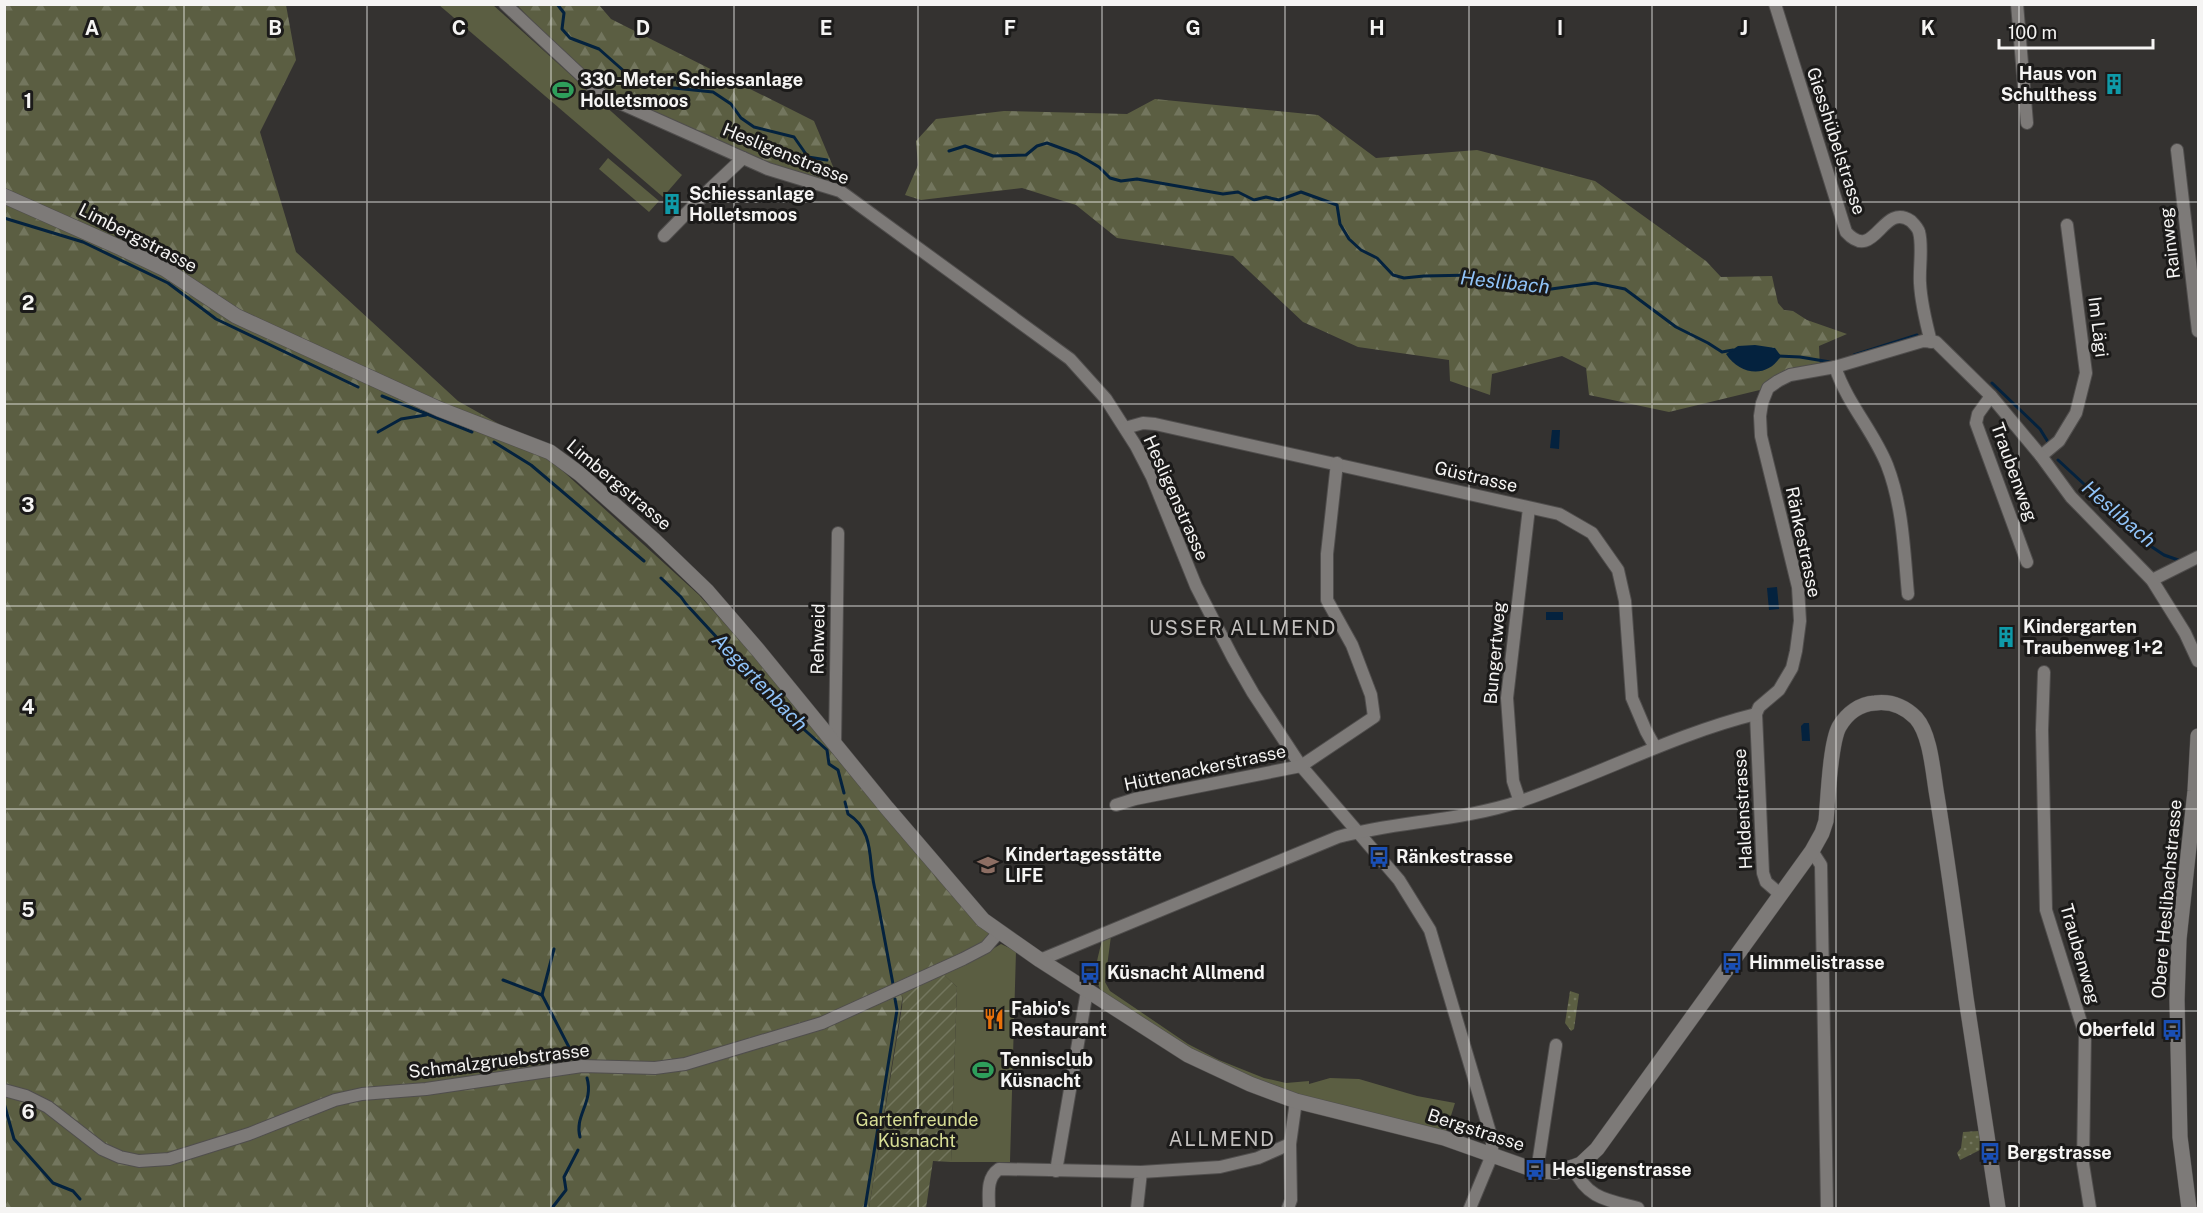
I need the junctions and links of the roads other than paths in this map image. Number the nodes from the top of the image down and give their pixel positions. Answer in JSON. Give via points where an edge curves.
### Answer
{"nodes":[{"id":1,"x":505,"y":4,"type":"edge"},
{"id":2,"x":1775,"y":4,"type":"edge"},
{"id":3,"x":2017,"y":4,"type":"edge"},
{"id":4,"x":2026,"y":123,"type":"dead end"},
{"id":5,"x":2177,"y":150,"type":"dead end"},
{"id":6,"x":743,"y":158,"type":"junction"},
{"id":7,"x":4,"y":196,"type":"edge"},
{"id":8,"x":2067,"y":225,"type":"dead end"},
{"id":9,"x":664,"y":236,"type":"dead end"},
{"id":10,"x":2199,"y":331,"type":"edge"},
{"id":11,"x":1931,"y":342,"type":"junction"},
{"id":12,"x":1835,"y":367,"type":"junction"},
{"id":13,"x":1991,"y":396,"type":"junction"},
{"id":14,"x":1125,"y":428,"type":"junction"},
{"id":15,"x":2042,"y":456,"type":"junction"},
{"id":16,"x":1337,"y":464,"type":"junction"},
{"id":17,"x":1529,"y":508,"type":"junction"},
{"id":18,"x":838,"y":533,"type":"dead end"},
{"id":19,"x":2199,"y":557,"type":"edge"},
{"id":20,"x":2027,"y":562,"type":"dead end"},
{"id":21,"x":2152,"y":580,"type":"junction"},
{"id":22,"x":1908,"y":594,"type":"dead end"},
{"id":23,"x":2199,"y":661,"type":"edge"},
{"id":24,"x":2044,"y":672,"type":"dead end"},
{"id":25,"x":1756,"y":714,"type":"junction"},
{"id":26,"x":2199,"y":736,"type":"edge"},
{"id":27,"x":835,"y":745,"type":"junction"},
{"id":28,"x":1655,"y":747,"type":"junction"},
{"id":29,"x":1301,"y":766,"type":"junction"},
{"id":30,"x":1520,"y":801,"type":"junction"},
{"id":31,"x":1116,"y":805,"type":"dead end"},
{"id":32,"x":1357,"y":832,"type":"junction"},
{"id":33,"x":1812,"y":851,"type":"junction"},
{"id":34,"x":1781,"y":895,"type":"junction"},
{"id":35,"x":999,"y":932,"type":"junction"},
{"id":36,"x":1016,"y":944,"type":"joint"},
{"id":37,"x":1040,"y":960,"type":"junction"},
{"id":38,"x":1087,"y":991,"type":"junction"},
{"id":39,"x":1556,"y":1045,"type":"dead end"},
{"id":40,"x":4,"y":1090,"type":"edge"},
{"id":41,"x":1296,"y":1101,"type":"junction"},
{"id":42,"x":1290,"y":1144,"type":"junction"},
{"id":43,"x":1492,"y":1155,"type":"junction"},
{"id":44,"x":1573,"y":1167,"type":"junction"},
{"id":45,"x":1056,"y":1171,"type":"junction"},
{"id":46,"x":1538,"y":1171,"type":"junction"},
{"id":47,"x":1141,"y":1172,"type":"junction"},
{"id":48,"x":989,"y":1209,"type":"edge"},
{"id":49,"x":1137,"y":1209,"type":"edge"},
{"id":50,"x":1288,"y":1209,"type":"edge"},
{"id":51,"x":1470,"y":1209,"type":"edge"},
{"id":52,"x":1638,"y":1209,"type":"edge"},
{"id":53,"x":1827,"y":1209,"type":"edge"},
{"id":54,"x":1998,"y":1209,"type":"edge"},
{"id":55,"x":2090,"y":1209,"type":"edge"},
{"id":56,"x":2189,"y":1209,"type":"edge"}],
"edges":[{"from":1,"to":6,"type":"street","name":"Hesligenstrasse","via":[[602,95]]},
{"from":2,"to":11,"type":"street","name":"Giesshübelstrasse","via":[[1846,232],[1859,241],[1869,239],[1898,216],[1914,223],[1919,232],[1920,285]]},
{"from":3,"to":4,"type":"street"},
{"from":5,"to":10,"type":"street","name":"Rainweg"},
{"from":6,"to":9,"type":"street"},
{"from":6,"to":14,"type":"street","name":"Hesligenstrasse","via":[[840,191],[1070,359],[1107,399]]},
{"from":7,"to":27,"type":"street","name":"Limbergstrasse","via":[[165,269],[236,316],[428,404],[550,452],[580,474],[707,591]]},
{"from":8,"to":15,"type":"street","name":"Im Lägi","via":[[2086,373],[2076,413],[2059,441]]},
{"from":11,"to":12,"type":"street","name":"Ränkestrasse"},
{"from":11,"to":13,"type":"street","via":[[1936,342]]},
{"from":12,"to":22,"type":"street","via":[[1842,388],[1888,467],[1901,520]]},
{"from":12,"to":25,"type":"street","name":"Ränkestrasse","via":[[1778,381],[1768,388],[1762,404],[1761,436],[1796,578],[1800,621],[1796,651],[1786,679]]},
{"from":13,"to":15,"type":"street"},
{"from":13,"to":20,"type":"street","name":"Traubenweg","via":[[1976,423]]},
{"from":14,"to":16,"type":"street","name":"Güstrasse","via":[[1155,424]]},
{"from":14,"to":29,"type":"street","name":"Hesligenstrasse","via":[[1152,477],[1196,586],[1233,658]]},
{"from":15,"to":21,"type":"street","via":[[2073,500]]},
{"from":16,"to":17,"type":"street","name":"Güstrasse"},
{"from":16,"to":29,"type":"street","via":[[1327,554],[1327,600],[1352,645],[1371,695],[1374,717]]},
{"from":17,"to":28,"type":"street","name":"Güstrasse","via":[[1559,514],[1592,533],[1618,570],[1625,601],[1632,698]]},
{"from":17,"to":30,"type":"street","name":"Bungertweg","via":[[1507,698],[1513,781]]},
{"from":18,"to":27,"type":"street","name":"Rehweid"},
{"from":19,"to":21,"type":"street"},
{"from":21,"to":23,"type":"street"},
{"from":24,"to":55,"type":"street","name":"Traubenweg","via":[[2046,910],[2085,1035],[2083,1164]]},
{"from":25,"to":28,"type":"street"},
{"from":25,"to":34,"type":"street","name":"Haldenstrasse","via":[[1763,873]]},
{"from":26,"to":56,"type":"street","name":"Obere Heslibachstrasse","via":[[2179,939],[2177,1010],[2180,1137]]},
{"from":27,"to":35,"type":"street","name":"Limbergstrasse","via":[[979,915]]},
{"from":28,"to":30,"type":"street"},
{"from":29,"to":31,"type":"street","name":"Hüttenackerstrasse"},
{"from":29,"to":32,"type":"street","name":"Hesligenstrasse"},
{"from":30,"to":32,"type":"street","via":[[1435,821]]},
{"from":32,"to":37,"type":"street"},
{"from":32,"to":43,"type":"street","name":"Hesligenstrasse","via":[[1399,880],[1430,930],[1492,1139]]},
{"from":33,"to":34,"type":"street","name":"Bergstrasse"},
{"from":33,"to":53,"type":"street","via":[[1821,865]]},
{"from":33,"to":54,"type":"street","name":"Bergstrasse","via":[[1826,821],[1839,726],[1857,708],[1867,704],[1889,703],[1909,712],[1919,722],[1928,744]]},
{"from":34,"to":44,"type":"street","name":"Bergstrasse","via":[[1613,1129],[1597,1149]]},
{"from":35,"to":36,"type":"street","name":"Limbergstrasse"},
{"from":35,"to":40,"type":"street","name":"Schmalzgruebstrasse","via":[[986,947],[973,954],[822,1023],[685,1064],[655,1068],[582,1066],[426,1089],[362,1094],[169,1159],[139,1161],[120,1157],[83,1136],[48,1107]]},
{"from":36,"to":37,"type":"street","name":"Bergstrasse"},
{"from":37,"to":38,"type":"street","name":"Bergstrasse"},
{"from":38,"to":41,"type":"street","name":"Bergstrasse","via":[[1212,1068]]},
{"from":38,"to":45,"type":"street"},
{"from":39,"to":46,"type":"street"},
{"from":41,"to":42,"type":"street"},
{"from":41,"to":43,"type":"street","name":"Bergstrasse","via":[[1444,1138]]},
{"from":42,"to":47,"type":"street","via":[[1258,1158],[1220,1167]]},
{"from":42,"to":50,"type":"street"},
{"from":43,"to":46,"type":"street","name":"Bergstrasse"},
{"from":43,"to":51,"type":"street"},
{"from":44,"to":46,"type":"street","name":"Bergstrasse","via":[[1556,1172]]},
{"from":44,"to":52,"type":"street","via":[[1588,1191]]},
{"from":45,"to":47,"type":"street"},
{"from":45,"to":48,"type":"street","via":[[999,1169],[989,1182]]},
{"from":47,"to":49,"type":"street"}]}
